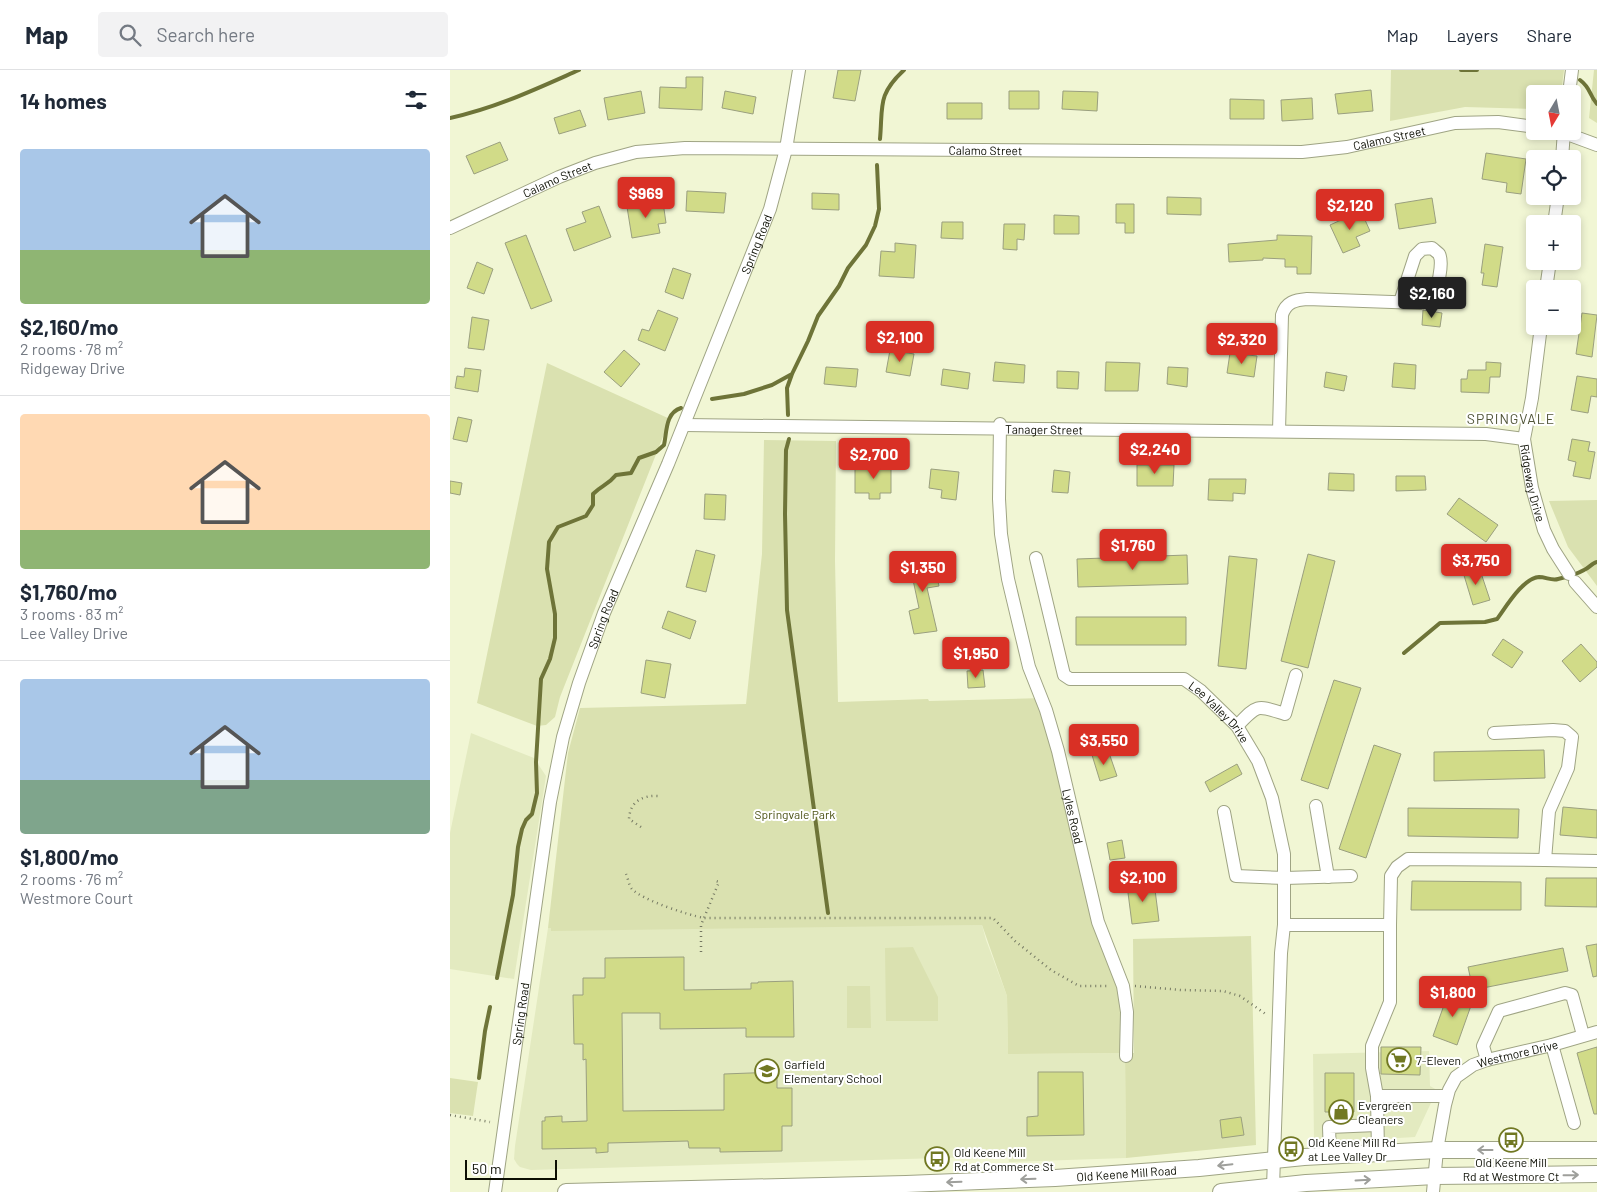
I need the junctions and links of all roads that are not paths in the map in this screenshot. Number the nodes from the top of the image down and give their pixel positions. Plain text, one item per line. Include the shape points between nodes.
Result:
1 (798, 70) edge
2 (1572, 70) edge
3 (1570, 85) edge
4 (1526, 126) edge
5 (1581, 139) edge
6 (1597, 145) edge
7 (786, 149) junction
8 (450, 228) edge
9 (1400, 302) junction
10 (1541, 335) edge
11 (684, 424) junction
12 (999, 427) junction
13 (1279, 431) junction
14 (1524, 440) junction
15 (1036, 558) dead end
16 (1597, 607) edge
17 (1296, 675) dead end
18 (1237, 726) junction
19 (1494, 733) dead end
20 (1316, 806) dead end
21 (1224, 812) dead end
22 (1544, 860) junction
23 (1597, 861) edge
24 (1328, 876) junction
25 (1351, 876) dead end
26 (1285, 878) junction
27 (1284, 925) junction
28 (1390, 925) junction
29 (1597, 1032) edge
30 (1583, 1035) junction
31 (1552, 1044) junction
32 (1126, 1056) dead end
33 (1487, 1060) junction
34 (1377, 1096) junction
35 (1447, 1096) junction
36 (1574, 1123) dead end
37 (1377, 1125) junction
38 (1437, 1150) junction
39 (1597, 1150) edge
40 (1378, 1153) junction
41 (1330, 1156) junction
42 (1274, 1160) junction
43 (1597, 1174) edge
44 (1434, 1184) edge
45 (1273, 1187) junction
46 (885, 1188) edge
47 (906, 1188) edge
48 (495, 1192) edge
49 (566, 1192) edge
50 (1221, 1192) edge

1 - 7 street, Spring Road
2 - 3 street
4 - 7 street, Calamo Street via 1498,122 1455,123 1347,147 1302,152
5 - 6 street
7 - 8 street, Calamo Street via 685,148 618,156 559,177
7 - 11 street, Spring Road via 770,209
9 - 9 street via 1415,256 1422,249 1432,248 1440,259 1438,287 1433,299 1420,303
9 - 13 street via 1307,299 1288,304 1282,316
10 - 14 street, Ridgeway Drive
11 - 12 street, Tanager Street
11 - 48 street, Spring Road via 604,613 563,737 550,802
12 - 13 street, Tanager Street
12 - 32 street, Lyles Road via 1001,534 1008,579 1029,667 1058,751 1098,922 1123,986 1127,1012
13 - 14 street, Tanager Street via 1486,434
14 - 16 street, Ridgeway Drive via 1532,488 1553,549
15 - 18 street, Lee Valley Drive via 1064,675 1070,679 1184,679
17 - 18 street via 1285,714 1262,707 1254,709
18 - 26 street, Lee Valley Drive via 1258,761 1272,798 1284,854
19 - 22 street via 1553,730 1565,731 1572,737 1568,768 1549,811
20 - 24 street
21 - 26 street via 1236,876
22 - 23 street
22 - 28 street via 1408,858 1391,876
24 - 25 street
24 - 26 street
26 - 27 street, Lee Valley Drive
27 - 28 street
27 - 42 street, Lee Valley Drive
28 - 34 street via 1390,1002 1372,1046
29 - 30 street, Westmore Drive
30 - 31 street, Westmore Drive
30 - 33 street via 1572,995 1565,993 1499,1011 1483,1046
31 - 33 street, Westmore Drive
31 - 36 street
33 - 35 street, Westmore Drive via 1472,1065 1456,1077
34 - 35 street
34 - 37 street
35 - 38 street, Westmore Drive
37 - 40 street
37 - 41 street via 1329,1127
39 -> 38 main road, Old Keene Mill Road
38 - 40 main road, Old Keene Mill Road
38 - 44 street, Westmore Drive
40 - 41 main road, Old Keene Mill Road
41 - 42 main road, Old Keene Mill Road
42 - 45 street, Lee Valley Drive
42 -> 47 main road, Old Keene Mill Road via 1100,1176
44 -> 43 main road
45 -> 44 main road
45 - 50 main road
46 - 47 main road, Old Keene Mill Road
46 - 49 main road, Old Keene Mill Road

